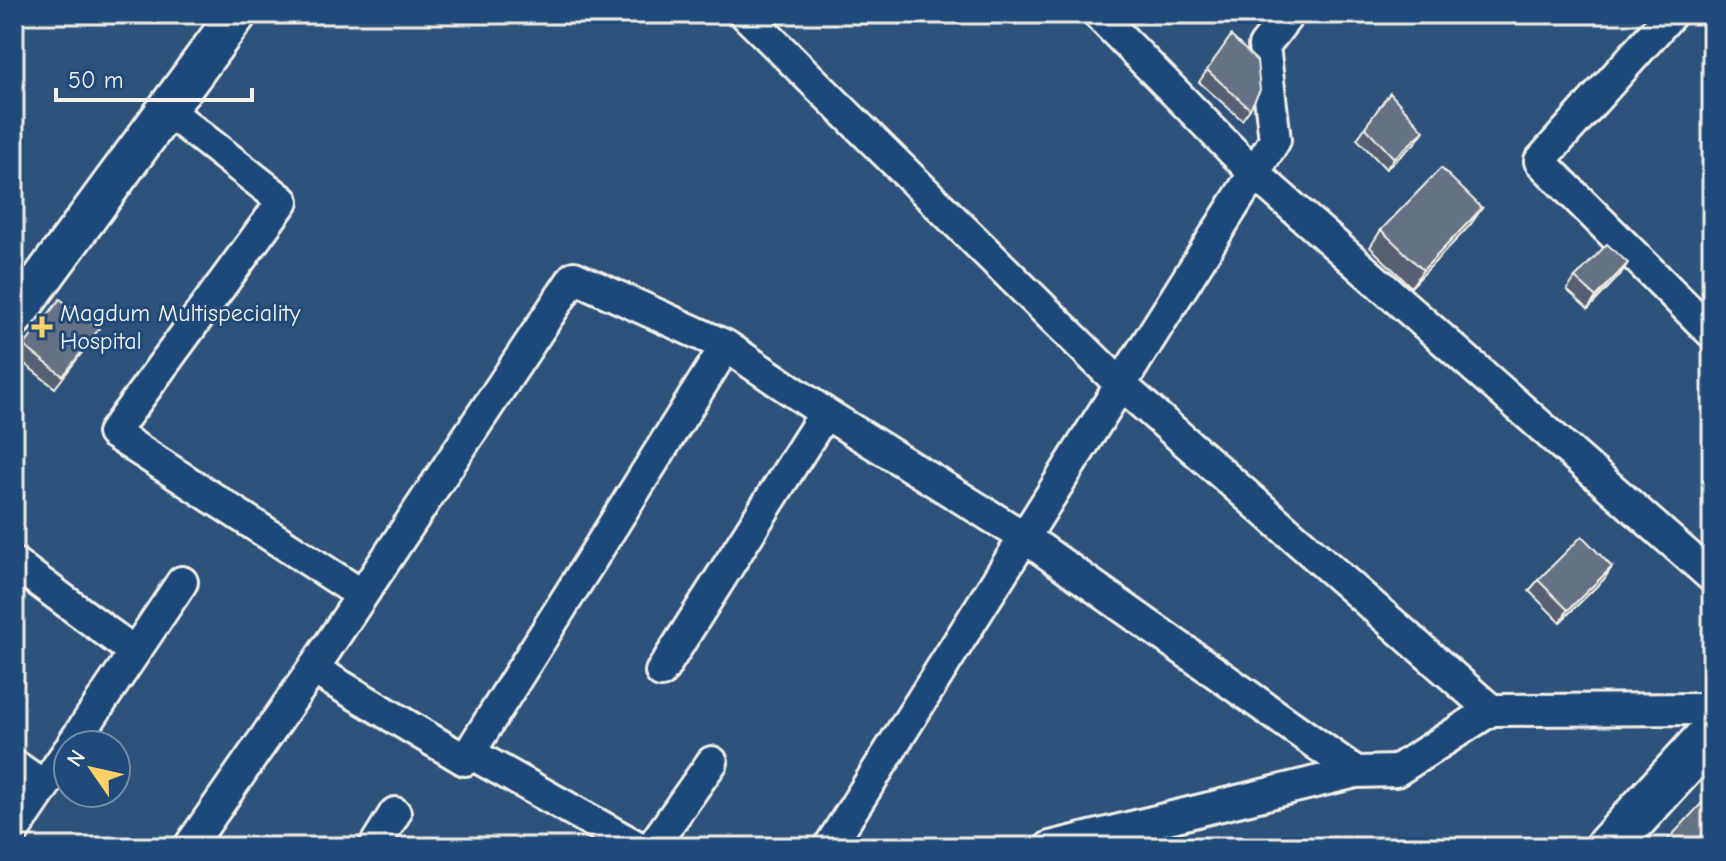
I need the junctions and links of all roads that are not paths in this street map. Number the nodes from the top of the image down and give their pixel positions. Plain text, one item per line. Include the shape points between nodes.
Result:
1 (237, 14) edge
2 (745, 14) edge
3 (1098, 14) edge
4 (1289, 14) edge
5 (1671, 14) edge
6 (167, 110) junction
7 (1254, 173) junction
8 (14, 317) edge
9 (1712, 333) edge
10 (726, 346) junction
11 (1121, 385) junction
12 (825, 413) junction
13 (1024, 537) junction
14 (14, 563) edge
15 (1712, 577) edge
16 (182, 582) dead end
17 (362, 595) junction
18 (134, 652) junction
19 (313, 669) junction
20 (661, 672) dead end
21 (1712, 709) edge
22 (1491, 710) junction
23 (83, 729) edge
24 (1712, 733) edge
25 (470, 753) junction
26 (712, 762) dead end
27 (14, 765) edge
28 (1356, 772) junction
29 (52, 774) edge
30 (44, 786) junction
31 (395, 813) dead end
32 (14, 831) edge
33 (189, 847) edge
34 (374, 847) edge
35 (638, 847) edge
36 (652, 847) edge
37 (829, 847) edge
38 (1050, 847) edge
39 (1608, 847) edge

1 - 6 street
2 - 11 street
3 - 7 street
4 - 7 street via 1264,46 1275,140
5 - 9 street via 1540,161
6 - 8 street
6 - 17 street via 283,201 113,433
7 - 11 street
7 - 15 street
10 - 12 street
10 - 17 street via 574,277
10 - 25 street
11 - 13 street
11 - 22 street
12 - 13 street
12 - 20 street
13 - 28 street
13 - 37 street
14 - 18 street
16 - 18 street
17 - 19 street
18 - 23 street
19 - 25 street via 465,760
19 - 33 street
21 - 22 street
22 - 28 street via 1396,771
24 - 39 main road
25 - 35 street
26 - 36 street
27 - 30 street
28 - 38 street
29 - 30 street
30 - 32 street
31 - 34 street

